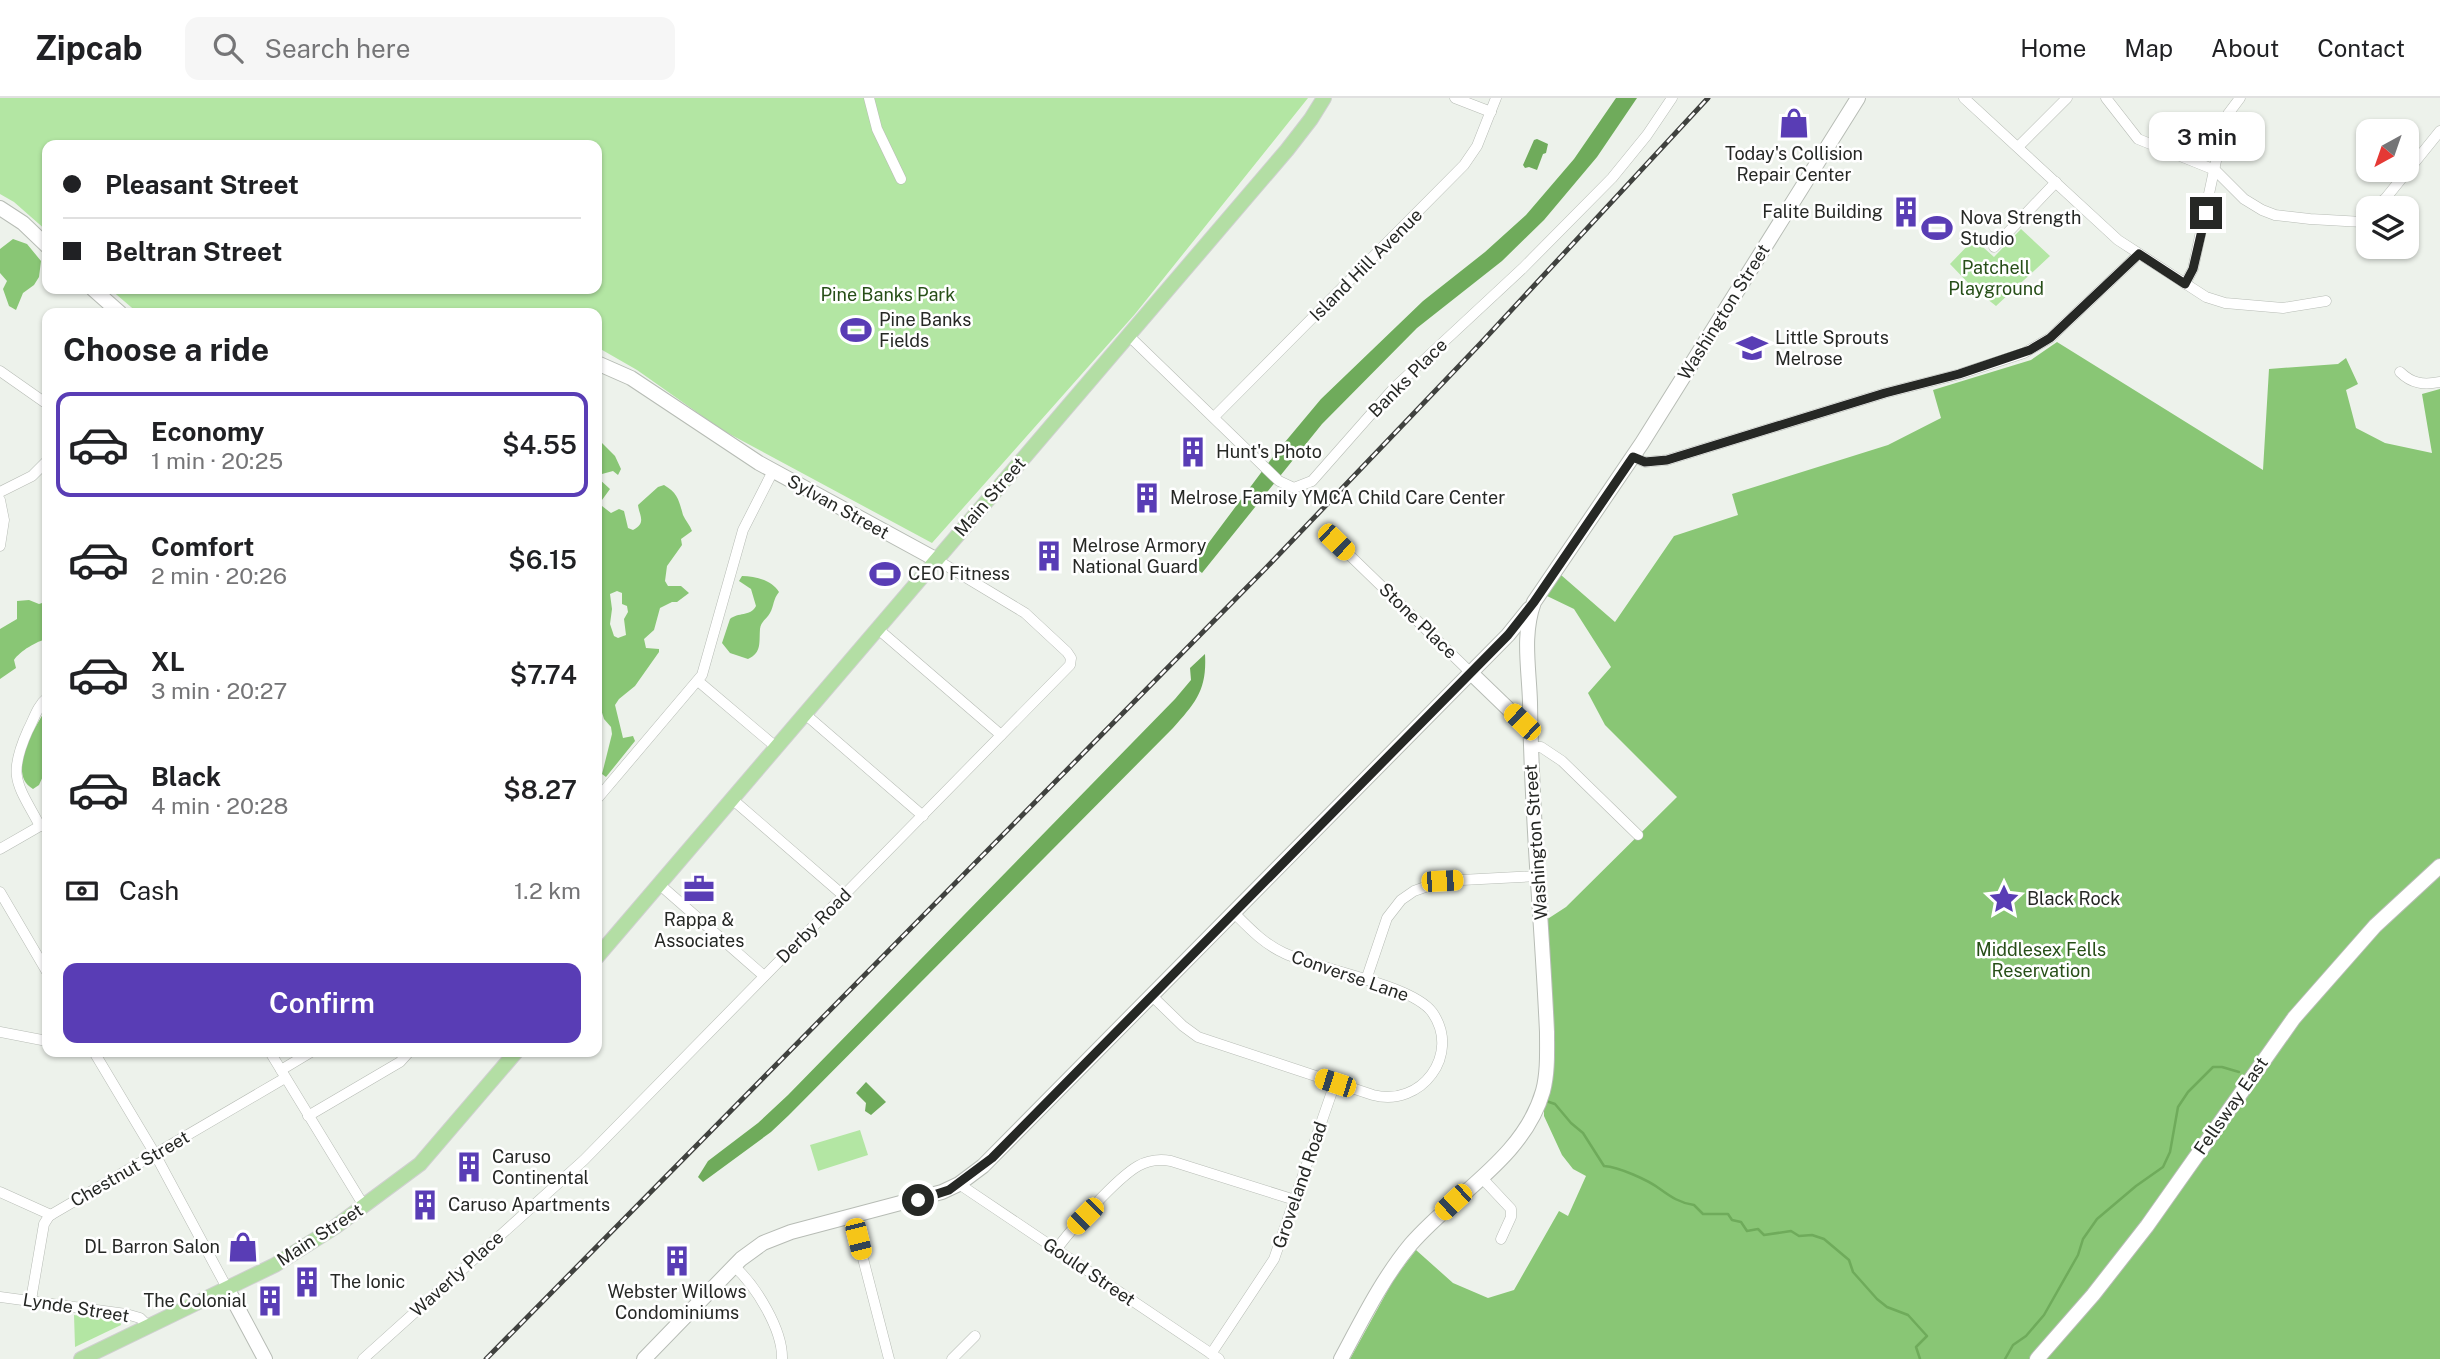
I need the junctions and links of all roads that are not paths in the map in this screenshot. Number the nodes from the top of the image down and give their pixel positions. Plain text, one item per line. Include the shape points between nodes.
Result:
1 (869, 98) edge
2 (1324, 98) edge
3 (1455, 98) edge
4 (1496, 98) edge
5 (1672, 98) edge
6 (1858, 98) edge
7 (1964, 98) edge
8 (2067, 98) edge
9 (2106, 98) edge
10 (2240, 98) edge
11 (1491, 112) junction
12 (2440, 131) edge
13 (2018, 147) junction
14 (2215, 170) junction
15 (901, 179) dead end
16 (2056, 182) junction
17 (2388, 196) edge
18 (0, 208) edge
19 (2356, 217) edge
20 (42, 241) edge
21 (1994, 247) dead end
22 (2139, 254) junction
23 (2185, 284) junction
24 (99, 294) edge
25 (2326, 302) dead end
26 (114, 308) edge
27 (1129, 336) junction
28 (602, 365) edge
29 (0, 370) edge
30 (2400, 372) dead end
31 (2440, 382) edge
32 (42, 400) edge
33 (1214, 418) junction
34 (1633, 457) junction
35 (42, 466) edge
36 (773, 471) junction
37 (2, 489) edge
38 (0, 500) edge
39 (1336, 542) dead end
40 (0, 546) edge
41 (937, 560) junction
42 (1534, 602) junction
43 (878, 629) junction
44 (1071, 660) joint
45 (1471, 673) junction
46 (698, 681) junction
47 (42, 704) edge
48 (805, 714) junction
49 (1529, 729) junction
50 (1001, 735) junction
51 (776, 747) junction
52 (1530, 747) junction
53 (602, 793) edge
54 (732, 799) junction
55 (923, 816) junction
56 (42, 821) edge
57 (42, 825) edge
58 (1638, 835) dead end
59 (0, 849) edge
60 (2440, 866) edge
61 (1538, 876) junction
62 (659, 884) junction
63 (0, 892) edge
64 (844, 896) junction
65 (1234, 913) junction
66 (602, 951) edge
67 (42, 963) edge
68 (764, 976) junction
69 (1366, 980) junction
70 (1152, 996) junction
71 (0, 1032) edge
72 (42, 1040) edge
73 (97, 1057) edge
74 (273, 1057) edge
75 (305, 1057) edge
76 (405, 1057) edge
77 (512, 1057) edge
78 (283, 1074) junction
79 (1335, 1083) junction
80 (308, 1116) junction
81 (155, 1154) junction
82 (1481, 1177) junction
83 (959, 1184) junction
84 (552, 1189) joint
85 (0, 1192) edge
86 (1295, 1200) junction
87 (364, 1206) junction
88 (51, 1214) junction
89 (852, 1216) junction
90 (1501, 1239) dead end
91 (1056, 1250) junction
92 (734, 1266) junction
93 (227, 1288) junction
94 (0, 1297) edge
95 (31, 1300) junction
96 (148, 1326) junction
97 (975, 1336) dead end
98 (1215, 1356) edge
99 (260, 1357) edge
100 (81, 1359) edge
101 (363, 1359) edge
102 (644, 1359) edge
103 (782, 1359) edge
104 (889, 1359) edge
105 (952, 1359) edge
106 (1341, 1359) edge
107 (2037, 1359) edge

1 - 15 street via 877,129
2 - 27 main road, Main Street via 1301,133
3 - 11 street
4 - 11 street, Island Hill Avenue
5 - 33 street, Banks Place via 1612,178 1394,388 1312,481 1294,488 1279,481
6 - 34 main road, Washington Street
7 - 13 street
8 - 13 street
9 - 14 street via 2139,141
10 - 14 street via 2223,128
11 - 33 street, Island Hill Avenue via 1464,165
12 - 17 street
13 - 16 street
14 - 19 street via 2244,199 2268,213 2310,219
14 - 23 street via 2193,269
16 - 21 street
16 - 22 street
18 - 20 main road
22 - 23 street
22 - 34 street via 2050,338 2030,350 1674,458 1652,462
23 - 25 street via 2225,303 2283,308
24 - 26 main road
27 - 33 street, Banks Place
27 - 41 main road, Main Street
28 - 36 main road, Sylvan Street via 631,379
29 - 32 street
30 - 31 street via 2420,384
34 - 42 main road, Washington Street
35 - 37 street via 32,476
36 - 41 main road, Sylvan Street
36 - 46 street via 744,527
38 - 40 street via 4,520
39 - 45 street, Stone Place
41 - 43 main road, Main Street
41 - 44 street, Sylvan Street via 1025,613
42 - 45 main road
42 - 49 main road, Washington Street via 1527,628
43 - 48 main road, Main Street
43 - 50 street
44 - 50 street, Derby Road
45 - 49 main road, Stone Place
45 - 65 main road
46 - 51 street
46 - 53 street
47 - 56 street via 15,768 17,781
48 - 51 main road, Main Street
48 - 55 street
49 - 52 main road, Washington Street
50 - 55 street, Derby Road
51 - 54 main road, Main Street
52 - 58 street via 1541,747 1562,761
52 - 61 main road, Washington Street
54 - 62 main road, Main Street
54 - 64 street
55 - 64 street, Derby Road
57 - 59 street
60 - 107 main road, Fellsway East via 2375,926 2294,1018 2147,1226
61 - 69 street via 1442,881 1414,891 1387,918
61 - 82 main road, Washington Street via 1546,1077 1524,1132
62 - 66 main road, Main Street
62 - 68 street
63 - 67 street
64 - 68 street, Derby Road
65 - 69 street, Converse Lane via 1284,953
65 - 70 main road
68 - 84 street, Derby Road
69 - 79 street, Converse Lane via 1411,995 1429,1009 1441,1033 1440,1060 1425,1083 1400,1096 1378,1096
70 - 79 street, Converse Lane via 1198,1037
70 - 83 main road via 992,1158
71 - 72 street
73 - 81 street
74 - 78 street
75 - 78 street, Chestnut Street
76 - 80 street
77 - 87 main road, Main Street via 420,1164
78 - 80 street
78 - 81 street, Chestnut Street
79 - 86 street, Groveland Road
80 - 87 street
81 - 88 street, Chestnut Street
81 - 93 street
82 - 90 street via 1511,1209
82 - 106 main road, Washington Street via 1401,1256
83 - 89 main road via 936,1195
83 - 91 street, Gould Street
84 - 101 street, Waverly Place
85 - 88 street
86 - 91 street via 1171,1161 1153,1161 1127,1174
86 - 98 street, Groveland Road via 1269,1267
87 - 93 main road, Main Street via 293,1255
88 - 95 street, Chestnut Street via 44,1224
89 - 92 main road via 771,1238
89 - 104 street
91 - 98 street, Gould Street
92 - 102 main road
92 - 103 street via 775,1327
93 - 96 main road, Main Street
93 - 99 main road
94 - 95 street, Lynde Street
95 - 96 street, Lynde Street via 126,1314
96 - 100 main road, Main Street
97 - 105 street

